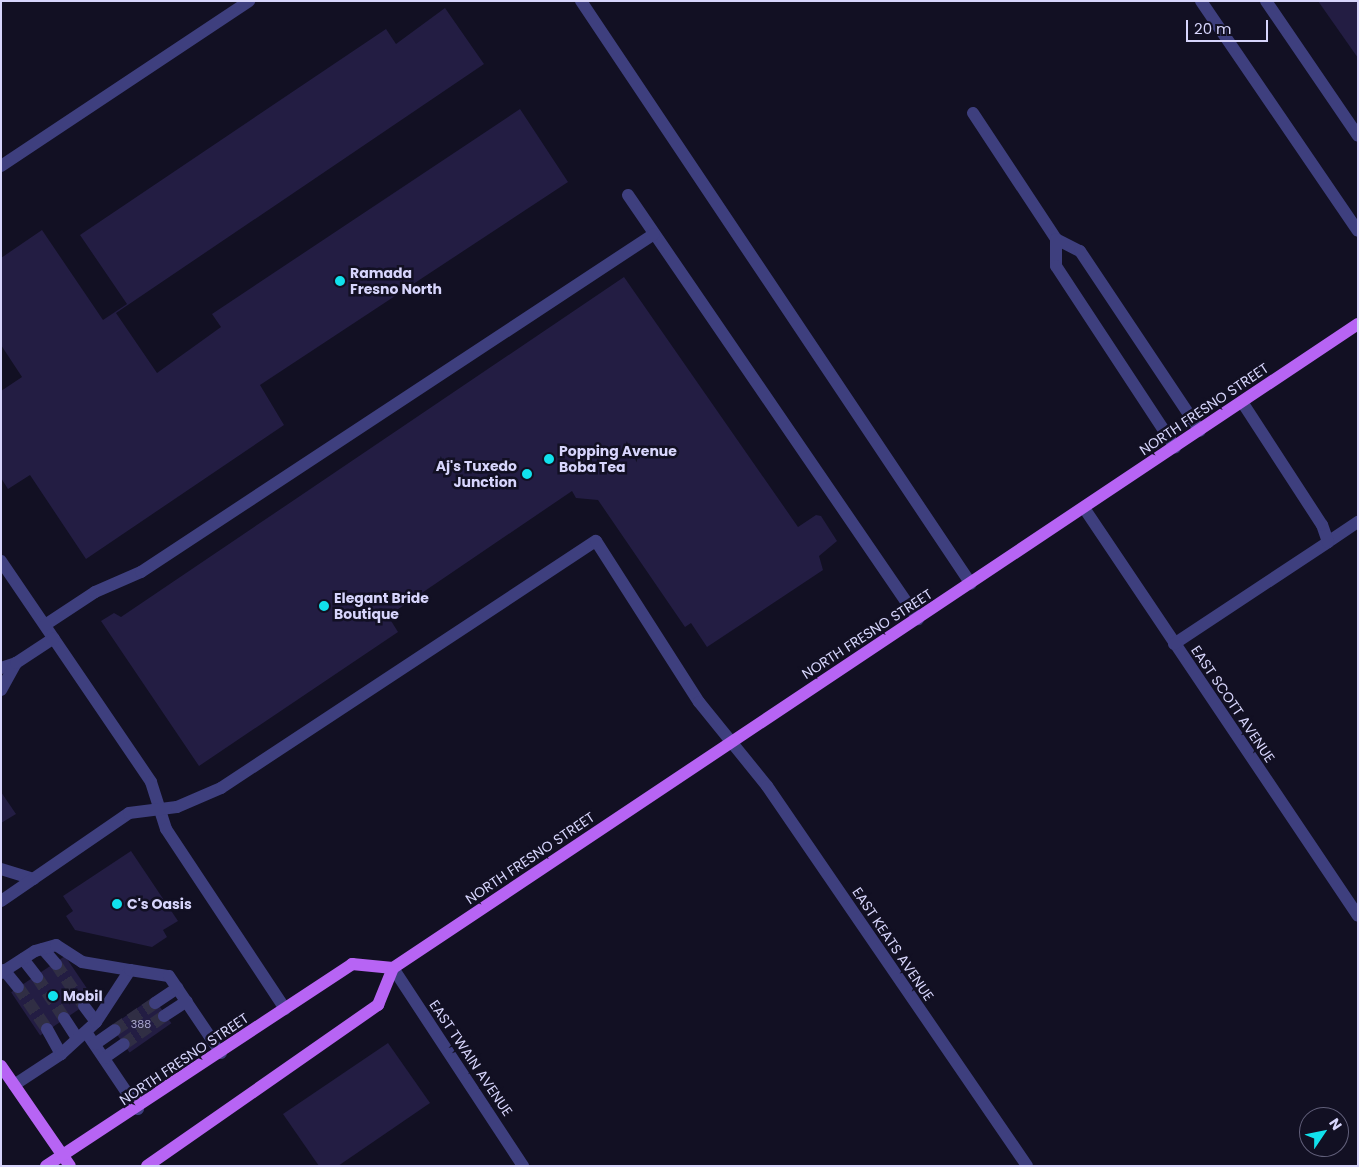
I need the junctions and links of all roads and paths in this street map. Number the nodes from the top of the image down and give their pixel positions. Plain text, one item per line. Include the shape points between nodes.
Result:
1 (249, 1) edge
2 (581, 1) edge
3 (1201, 1) edge
4 (1266, 1) edge
5 (973, 113) dead end
6 (1358, 136) edge
7 (1, 166) edge
8 (628, 195) dead end
9 (1358, 231) edge
10 (654, 234) junction
11 (1056, 239) junction
12 (1358, 324) edge
13 (1242, 402) junction
14 (1200, 431) junction
15 (1175, 447) junction
16 (1084, 508) junction
17 (1358, 522) edge
18 (1328, 542) junction
19 (1, 561) edge
20 (971, 584) junction
21 (918, 619) junction
22 (45, 625) junction
23 (54, 638) junction
24 (1174, 644) junction
25 (16, 663) junction
26 (1, 668) edge
27 (1, 690) edge
28 (731, 742) junction
29 (158, 806) junction
30 (1, 869) edge
31 (33, 879) junction
32 (1, 901) edge
33 (1358, 916) edge
34 (43, 949) junction
35 (23, 959) junction
36 (56, 964) tunnel mouth
37 (393, 968) junction
38 (130, 970) junction
39 (3, 971) edge
40 (37, 977) tunnel mouth
41 (18, 987) tunnel mouth
42 (177, 988) junction
43 (187, 1002) junction
44 (155, 1003) tunnel mouth
45 (84, 1006) tunnel mouth
46 (285, 1009) junction
47 (164, 1016) tunnel mouth
48 (64, 1018) tunnel mouth
49 (96, 1022) junction
50 (48, 1029) tunnel mouth
51 (115, 1030) tunnel mouth
52 (81, 1035) junction
53 (95, 1044) junction
54 (124, 1044) tunnel mouth
55 (221, 1053) junction
56 (61, 1054) junction
57 (104, 1058) junction
58 (1, 1066) edge
59 (14, 1085) junction
60 (138, 1109) junction
61 (66, 1161) edge
62 (46, 1166) edge
63 (147, 1166) edge
64 (523, 1166) edge
65 (1027, 1166) edge

1 - 7 street
2 - 20 street
3 - 9 street
4 - 6 street
5 - 11 street
8 - 10 street
10 - 21 street
10 - 22 street via 141,572 95,592
11 - 14 street via 1080,251
11 - 15 street via 1056,266
12 - 13 main road, NORTH FRESNO STREET
13 - 14 main road, NORTH FRESNO STREET
13 - 18 street via 1322,525
14 - 15 main road, NORTH FRESNO STREET
15 - 16 main road, NORTH FRESNO STREET
16 - 20 main road, NORTH FRESNO STREET
16 - 24 street, EAST SCOTT AVENUE
17 - 18 street
18 - 24 street
19 - 22 street
20 - 21 main road, NORTH FRESNO STREET
21 - 28 main road, NORTH FRESNO STREET
22 - 23 street
23 - 25 street
23 - 29 street via 151,782
24 - 33 street, EAST SCOTT AVENUE
25 - 26 street
25 - 27 street
28 - 29 street, EAST KEATS AVENUE via 699,702 596,541 221,788 177,807
28 - 37 main road, NORTH FRESNO STREET
28 - 65 street, EAST KEATS AVENUE via 767,786
29 - 31 street via 129,813
29 - 46 street via 166,829
30 - 31 street
31 - 32 street
34 - 35 street
34 - 36 street
34 - 38 street via 56,945 82,962
35 - 39 street
35 - 40 street
37 - 46 main road, NORTH FRESNO STREET via 352,964
37 - 63 main road via 378,1005
37 - 64 street, EAST TWAIN AVENUE
38 - 42 street via 169,976
38 - 49 street
39 - 41 street
42 - 43 street
42 - 44 street
43 - 47 street
43 - 55 street
45 - 49 street
46 - 55 main road, NORTH FRESNO STREET
48 - 52 street
49 - 52 street
50 - 56 street
51 - 53 street
52 - 53 street
52 - 56 street
53 - 57 street
54 - 57 street
55 - 60 main road, NORTH FRESNO STREET
56 - 59 street
57 - 60 street
58 - 59 main road
59 - 61 main road
60 - 61 main road, NORTH FRESNO STREET
61 - 62 main road, NORTH FRESNO STREET

